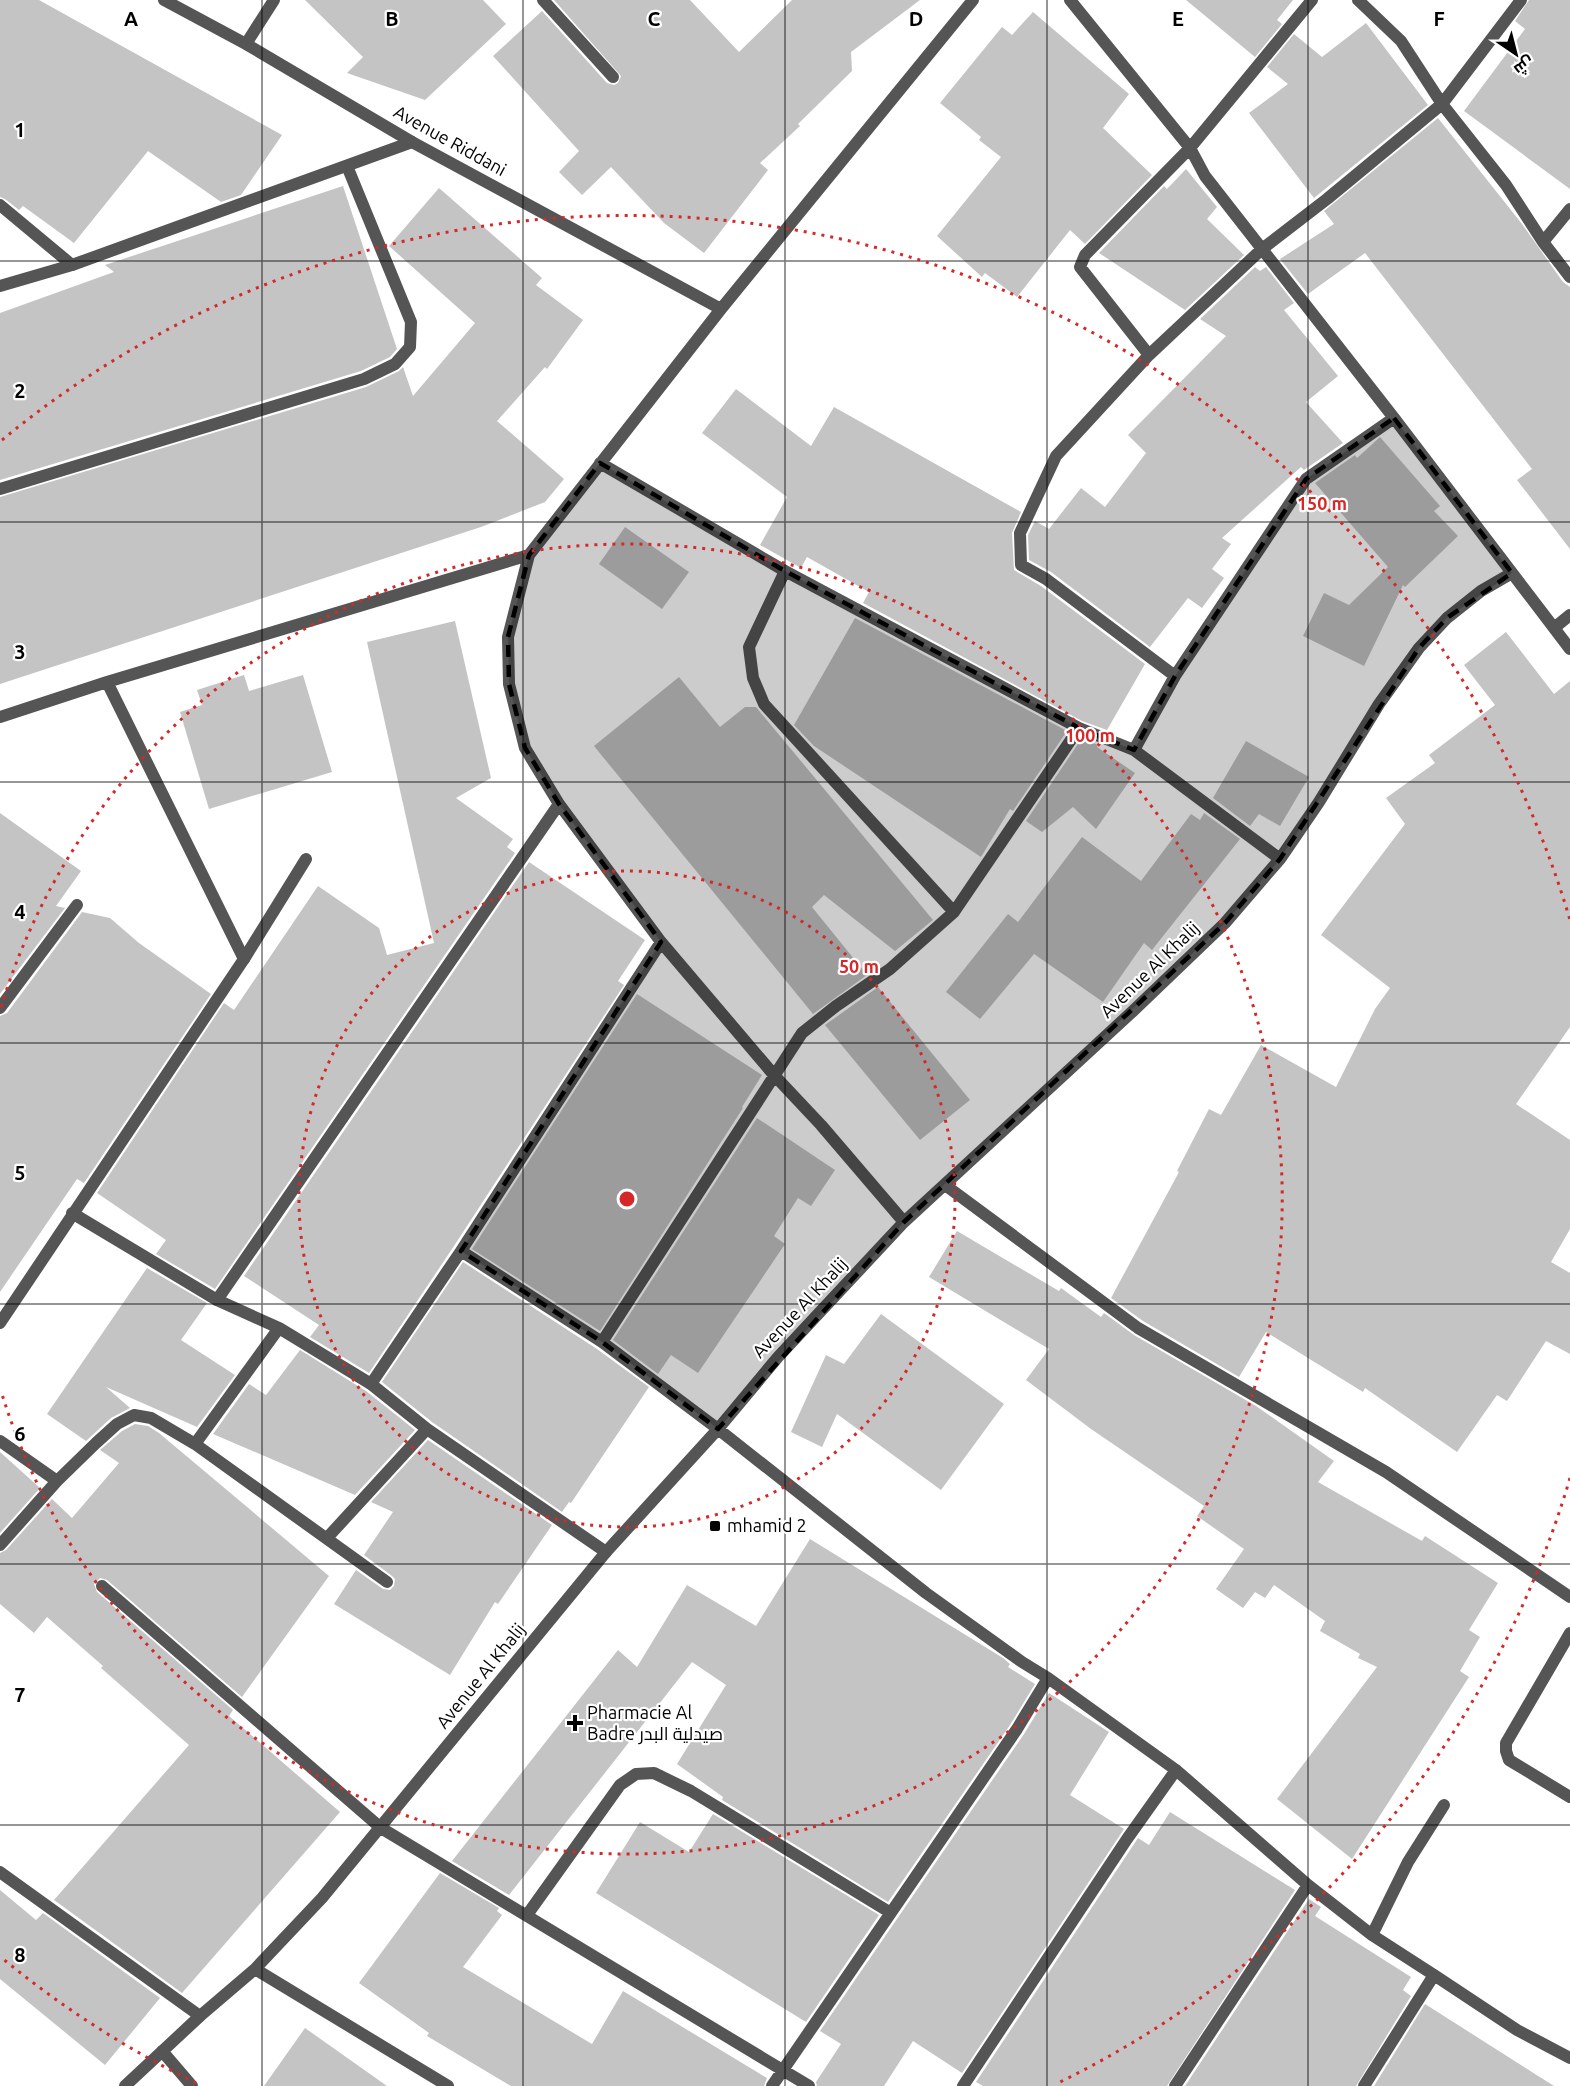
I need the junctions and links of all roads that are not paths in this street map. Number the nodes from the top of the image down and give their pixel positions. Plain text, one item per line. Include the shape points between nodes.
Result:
1 (164, 0) edge
2 (274, 0) edge
3 (543, 0) edge
4 (973, 0) edge
5 (1070, 0) edge
6 (1312, 0) edge
7 (1358, 0) edge
8 (1521, 0) edge
9 (246, 44) junction
10 (613, 77) dead end
11 (1442, 104) junction
12 (412, 141) junction
13 (1190, 148) junction
14 (347, 166) junction
15 (0, 205) edge
16 (1570, 209) edge
17 (1544, 242) junction
18 (1262, 249) junction
19 (72, 265) junction
20 (1570, 277) edge
21 (0, 286) edge
22 (721, 309) junction
23 (1149, 355) junction
24 (1394, 418) junction
25 (600, 463) junction
26 (0, 489) edge
27 (529, 555) junction
28 (785, 571) junction
29 (1512, 573) junction
30 (1570, 615) edge
31 (1554, 628) junction
32 (1570, 649) edge
33 (1175, 676) junction
34 (107, 682) junction
35 (0, 717) edge
36 (1079, 728) junction
37 (1134, 750) junction
38 (559, 804) junction
39 (306, 859) dead end
40 (1280, 859) junction
41 (77, 905) dead end
42 (954, 912) junction
43 (661, 942) junction
44 (244, 959) junction
45 (0, 1008) edge
46 (774, 1075) junction
47 (945, 1185) junction
48 (72, 1213) junction
49 (904, 1222) junction
50 (461, 1251) junction
51 (217, 1300) junction
52 (3, 1314) edge
53 (279, 1328) junction
54 (602, 1342) junction
55 (371, 1384) junction
56 (718, 1429) junction
57 (426, 1430) junction
58 (0, 1441) edge
59 (195, 1444) junction
60 (57, 1481) junction
61 (327, 1538) junction
62 (0, 1545) edge
63 (606, 1552) junction
64 (387, 1582) dead end
65 (102, 1586) dead end
66 (1570, 1596) edge
67 (1570, 1633) edge
68 (1048, 1678) junction
69 (1176, 1770) junction
70 (1570, 1797) edge
71 (1444, 1805) dead end
72 (381, 1828) junction
73 (0, 1872) edge
74 (1308, 1885) junction
75 (891, 1913) junction
76 (527, 1915) junction
77 (1372, 1935) junction
78 (255, 1969) junction
79 (1434, 1974) junction
80 (200, 2016) junction
81 (162, 2051) junction
82 (1570, 2058) edge
83 (783, 2069) junction
84 (125, 2086) edge
85 (192, 2086) edge
86 (448, 2086) edge
87 (772, 2086) edge
88 (809, 2086) edge
89 (963, 2086) edge
90 (1175, 2086) edge
91 (1364, 2086) edge

1 - 9 street, Avenue Riddani
2 - 9 street
3 - 10 street
4 - 22 street
5 - 13 street
6 - 13 street
7 - 11 street via 1401,40
8 - 11 street
9 - 12 street, Avenue Riddani
11 - 17 street via 1506,185
11 - 18 street
12 - 14 street
12 - 22 street, Avenue Riddani
13 - 18 street via 1205,176
13 - 23 street via 1085,255 1080,267
14 - 19 street
14 - 26 street via 411,322 410,347 396,364 364,379
15 - 19 street
16 - 17 street
17 - 20 street
18 - 23 street
18 - 24 street
19 - 21 street
22 - 25 street
23 - 33 street via 1056,456 1020,533 1021,565 1046,579
24 - 29 street
24 - 33 street via 1306,479
25 - 27 street
25 - 28 street
27 - 34 street
27 - 38 street via 508,637 509,684 525,748
28 - 36 street
28 - 42 street via 749,647 753,678 764,704
29 - 31 street
29 - 40 street, Avenue Al Khalij via 1447,618 1419,648
30 - 31 street
31 - 32 street
33 - 37 street
34 - 35 street
34 - 44 street
36 - 37 street
36 - 42 street
37 - 40 street
38 - 43 street
38 - 51 street
39 - 44 street
40 - 47 street, Avenue Al Khalij via 1225,923
41 - 45 street
42 - 46 street via 890,969 802,1033
43 - 46 street
43 - 50 street
44 - 48 street
46 - 49 street
46 - 54 street
47 - 49 street, Avenue Al Khalij
47 - 66 street via 1138,1328 1386,1472
48 - 51 street
48 - 52 street
49 - 56 street, Avenue Al Khalij via 778,1357
50 - 54 street
50 - 55 street
51 - 53 street
53 - 55 street
53 - 59 street
54 - 56 street
55 - 57 street
56 - 63 street, Avenue Al Khalij
56 - 68 street via 926,1593
57 - 61 street
57 - 63 street
58 - 60 street
59 - 60 street via 151,1418 134,1415 117,1424
59 - 61 street
60 - 62 street
61 - 64 street
63 - 72 street, Avenue Al Khalij
65 - 72 street
67 - 70 street via 1506,1743 1509,1760
68 - 69 street
68 - 75 street
69 - 74 street
69 - 89 street
71 - 77 street via 1408,1862
72 - 76 street
72 - 78 street, Avenue Al Khalij
73 - 80 street
74 - 77 street
74 - 90 street
75 - 76 street via 691,1791 654,1773 636,1774 620,1785
75 - 83 street
76 - 83 street
77 - 79 street
78 - 80 street, Avenue Al Khalij
78 - 86 street
79 - 82 street via 1517,2030
79 - 91 street
80 - 81 street, Avenue Al Khalij
81 - 84 street, Avenue Al Khalij
81 - 85 street
83 - 87 street
83 - 88 street

